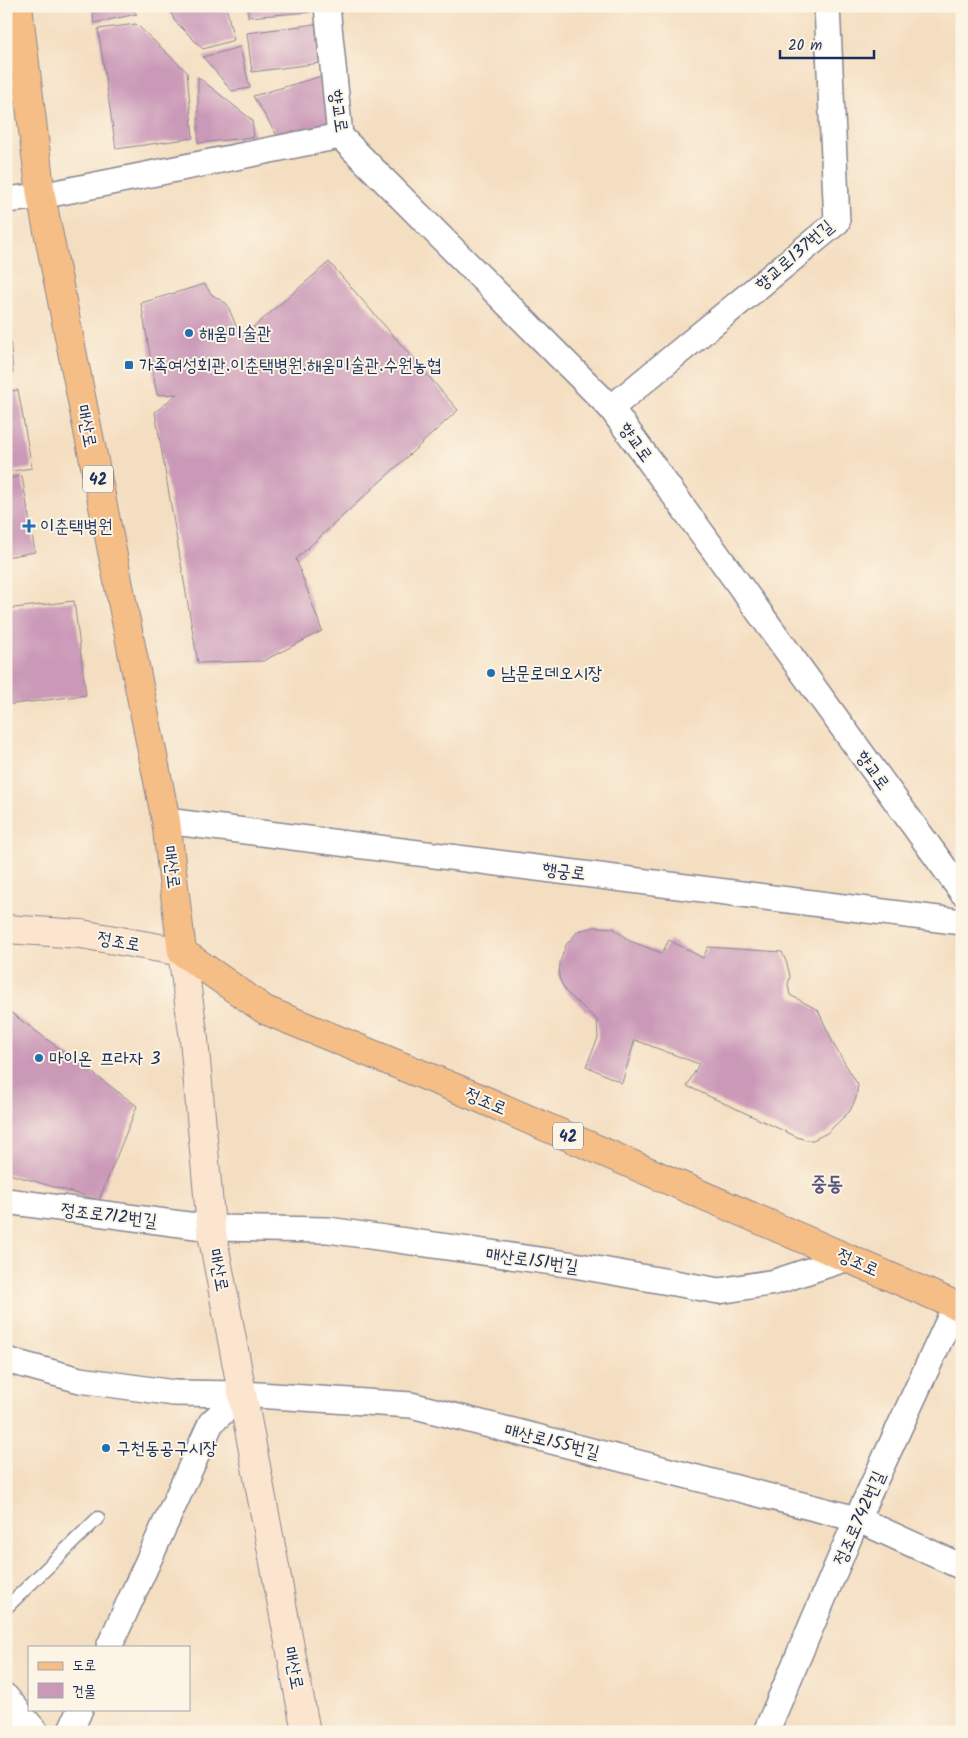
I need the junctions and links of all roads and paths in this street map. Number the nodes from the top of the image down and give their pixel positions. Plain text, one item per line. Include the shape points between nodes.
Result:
1 (18, 6) edge
2 (327, 6) edge
3 (827, 6) edge
4 (340, 136) junction
5 (41, 196) junction
6 (6, 200) edge
7 (611, 408) junction
8 (166, 821) junction
9 (962, 892) edge
10 (962, 922) edge
11 (6, 929) edge
12 (182, 952) junction
13 (6, 1201) edge
14 (211, 1228) junction
15 (848, 1258) junction
16 (959, 1306) edge
17 (6, 1360) edge
18 (242, 1394) junction
19 (98, 1518) dead end
20 (857, 1518) junction
21 (962, 1567) edge
22 (6, 1608) edge
23 (109, 1646) edge
24 (6, 1697) edge
25 (80, 1710) edge
26 (36, 1732) edge
27 (70, 1732) edge
28 (306, 1732) edge
29 (766, 1732) edge

1 - 5 main road, 매산로 / 42
2 - 4 street, 향교로
3 - 7 street, 향교로137번길 via 837,222
4 - 5 street
4 - 7 street, 향교로
5 - 6 street
5 - 8 main road, 매산로 / 42
7 - 9 street, 향교로
8 - 10 street, 행궁로
8 - 12 main road, 매산로 / 42
11 - 12 street, 정조로 via 80,934
12 - 14 street, 매산로 via 194,1039
12 - 15 main road, 정조로 / 42 via 265,1010 486,1101
13 - 14 street, 정조로712번길
14 - 15 street, 매산로151번길 via 328,1230 574,1265 719,1291 775,1282
14 - 18 street, 매산로
15 - 16 main road, 정조로 / 42
16 - 20 street, 정조로742번길
17 - 18 street, 매산로155번길 via 80,1380 164,1392
18 - 20 street, 매산로155번길 via 411,1405
18 - 23 street via 211,1423
18 - 28 street, 매산로
19 - 22 lane
20 - 21 street, 매산로155번길
20 - 29 street, 정조로742번길
24 - 26 street
25 - 27 street

